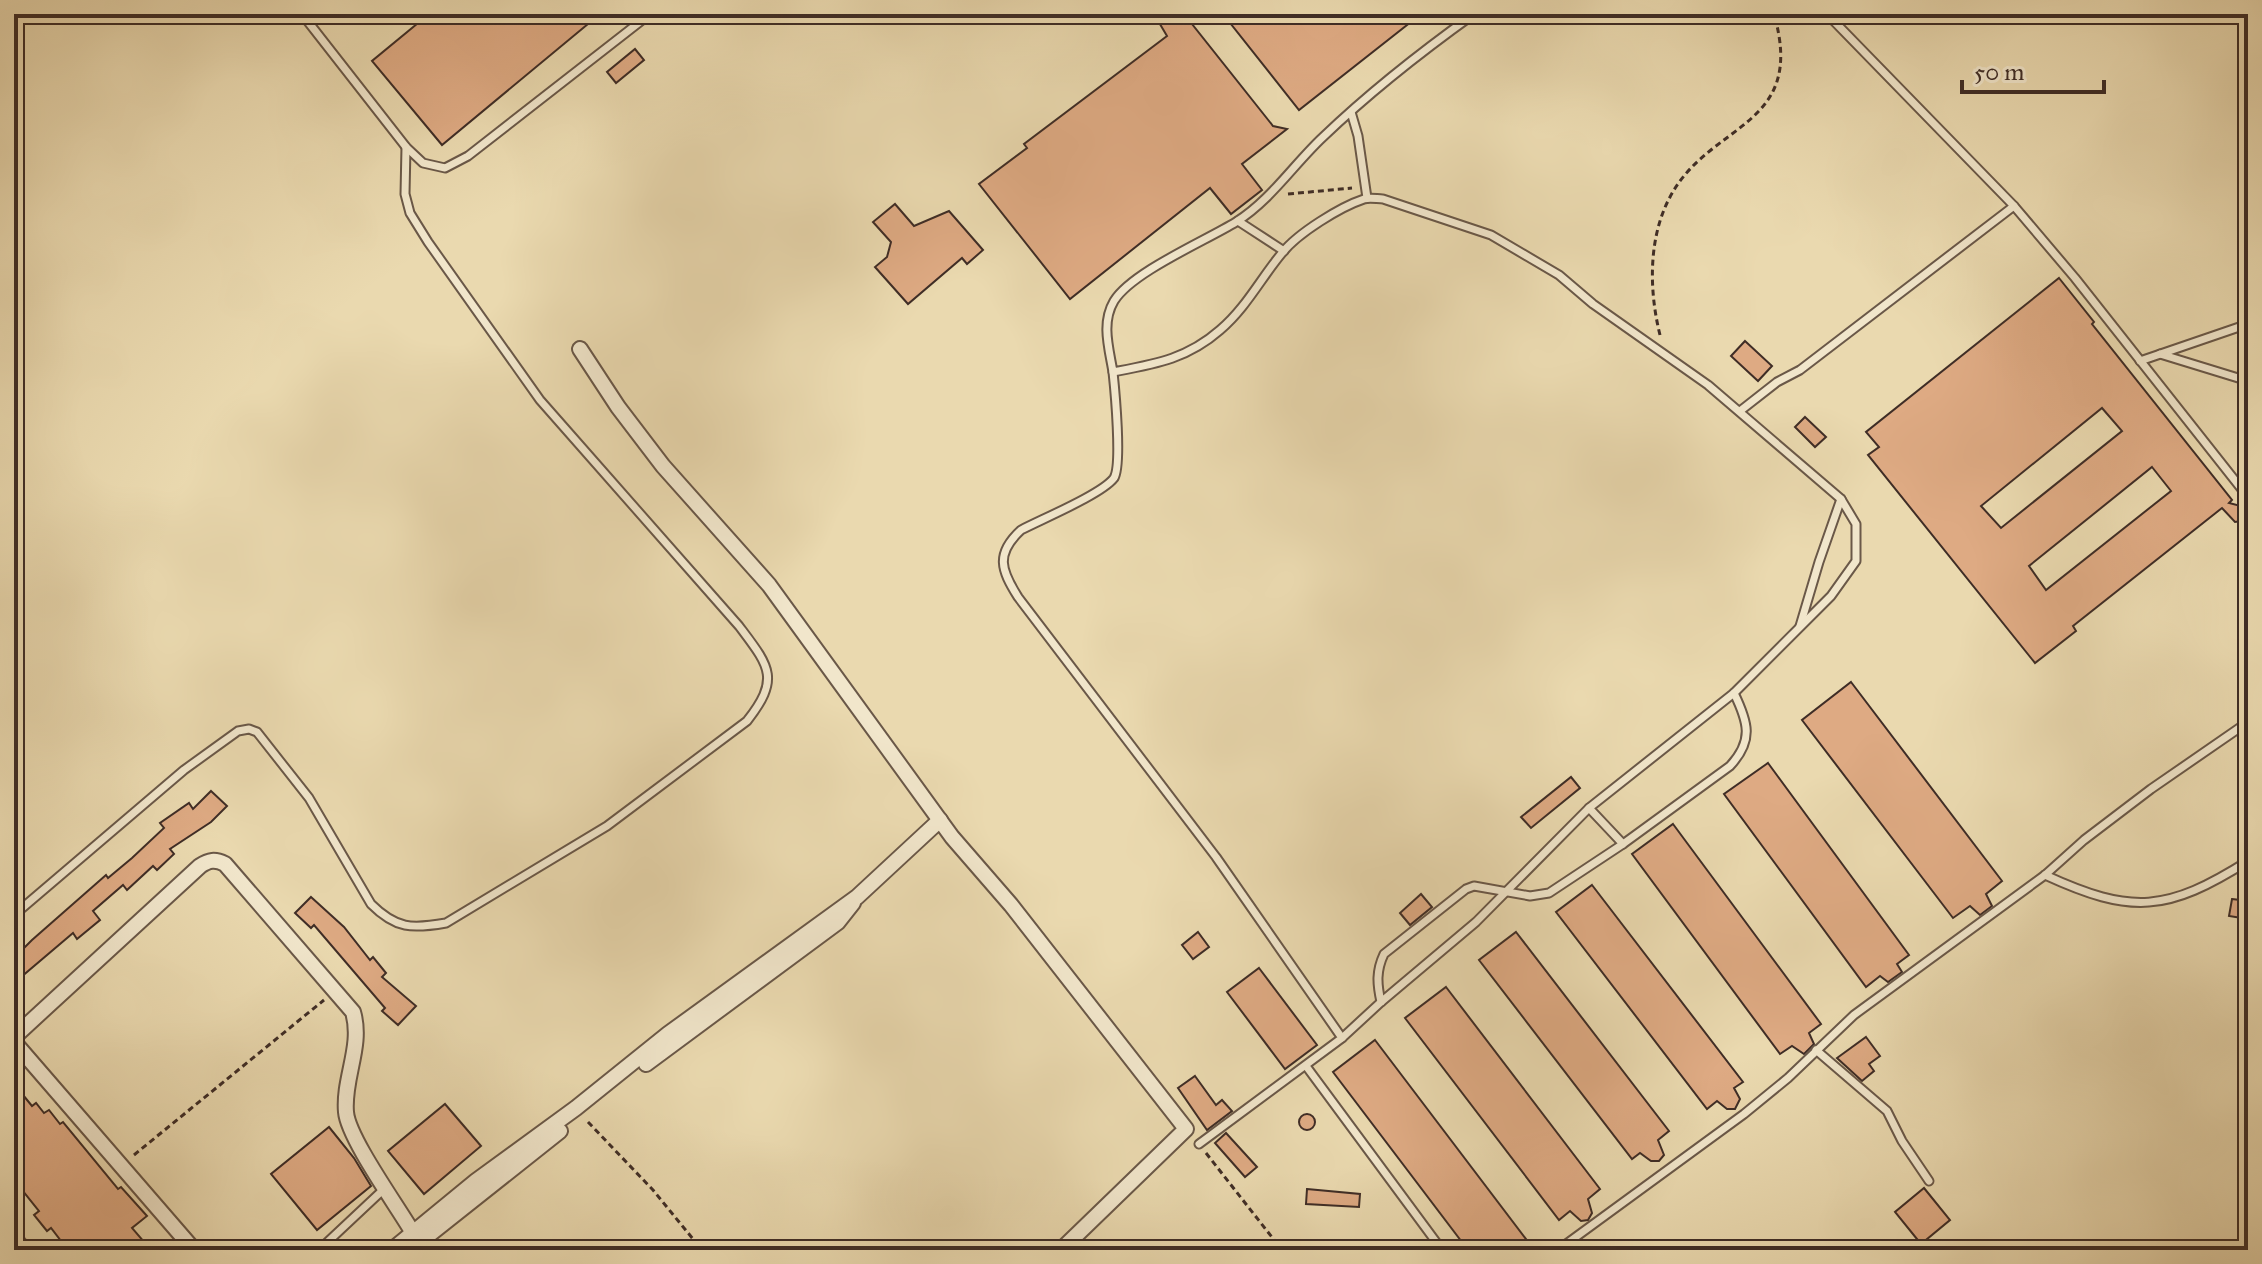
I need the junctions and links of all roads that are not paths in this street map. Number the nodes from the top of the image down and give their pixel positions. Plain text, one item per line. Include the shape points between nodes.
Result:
1 (302, 14) edge
2 (650, 14) edge
3 (1474, 14) edge
4 (1827, 14) edge
5 (1351, 112) junction
6 (406, 147) junction
7 (1367, 198) junction
8 (2014, 206) junction
9 (1238, 221) junction
10 (1284, 251) junction
11 (2248, 324) edge
12 (580, 349) dead end
13 (2158, 353) junction
14 (2140, 361) junction
15 (1113, 372) junction
16 (2248, 381) edge
17 (1740, 411) junction
18 (2248, 497) edge
19 (1841, 499) junction
20 (1800, 628) junction
21 (1734, 693) junction
22 (2248, 723) edge
23 (1589, 808) junction
24 (940, 820) junction
25 (1623, 844) junction
26 (2248, 861) edge
27 (2045, 875) junction
28 (1506, 892) junction
29 (14, 915) edge
30 (1381, 1002) junction
31 (1342, 1038) junction
32 (14, 1040) edge
33 (1816, 1050) junction
34 (1306, 1066) junction
35 (1199, 1144) road end
36 (1929, 1181) dead end
37 (480, 1186) junction
38 (386, 1188) junction
39 (413, 1233) junction
40 (14, 1238) edge
41 (24, 1250) edge
42 (194, 1250) edge
43 (319, 1250) edge
44 (392, 1250) edge
45 (410, 1250) edge
46 (1061, 1250) edge
47 (1442, 1250) edge
48 (1558, 1250) edge

1 - 6 lane
2 - 6 lane via 468,156 445,168 423,163
3 - 5 lane via 1417,54
4 - 8 lane
5 - 7 lane
5 - 9 lane
6 - 29 lane via 405,194 428,242 540,400 764,659 769,680 763,701 747,721 607,826 446,923 403,926 371,904 309,798 257,732 249,729 238,731 184,770
7 - 10 lane
7 - 17 lane via 1491,235 1559,275
8 - 14 lane
8 - 17 lane
9 - 10 lane
9 - 15 lane via 1124,289 1106,329
10 - 15 lane via 1221,329 1189,352
11 - 13 lane
12 - 24 street via 663,466 769,585
13 - 14 lane
13 - 16 lane
14 - 18 lane
15 - 31 lane via 1119,450 1114,477 1103,488 1021,530 1006,547 1005,576 1216,857
17 - 19 lane
19 - 20 lane
19 - 20 lane via 1856,524 1856,561
20 - 21 lane
21 - 23 lane
21 - 25 lane via 1747,726 1741,754
22 - 27 lane via 2151,789
23 - 25 lane
23 - 28 lane
24 - 37 street via 857,897 838,922 671,1038
24 - 46 street via 1186,1129
25 - 28 lane via 1549,893
26 - 27 lane via 2176,899 2148,903 2084,894
27 - 33 lane via 1854,1015
28 - 30 lane
28 - 30 lane via 1466,889 1384,954 1377,981
30 - 31 lane
31 - 34 lane
32 - 38 street via 189,876 209,861 225,864 353,1012 348,1123
32 - 42 street
33 - 36 lane via 1887,1111
33 - 48 lane via 1744,1114
34 - 35 lane
34 - 47 lane
37 - 39 street
37 - 45 street
38 - 39 street
38 - 43 lane
39 - 44 street
40 - 41 street

